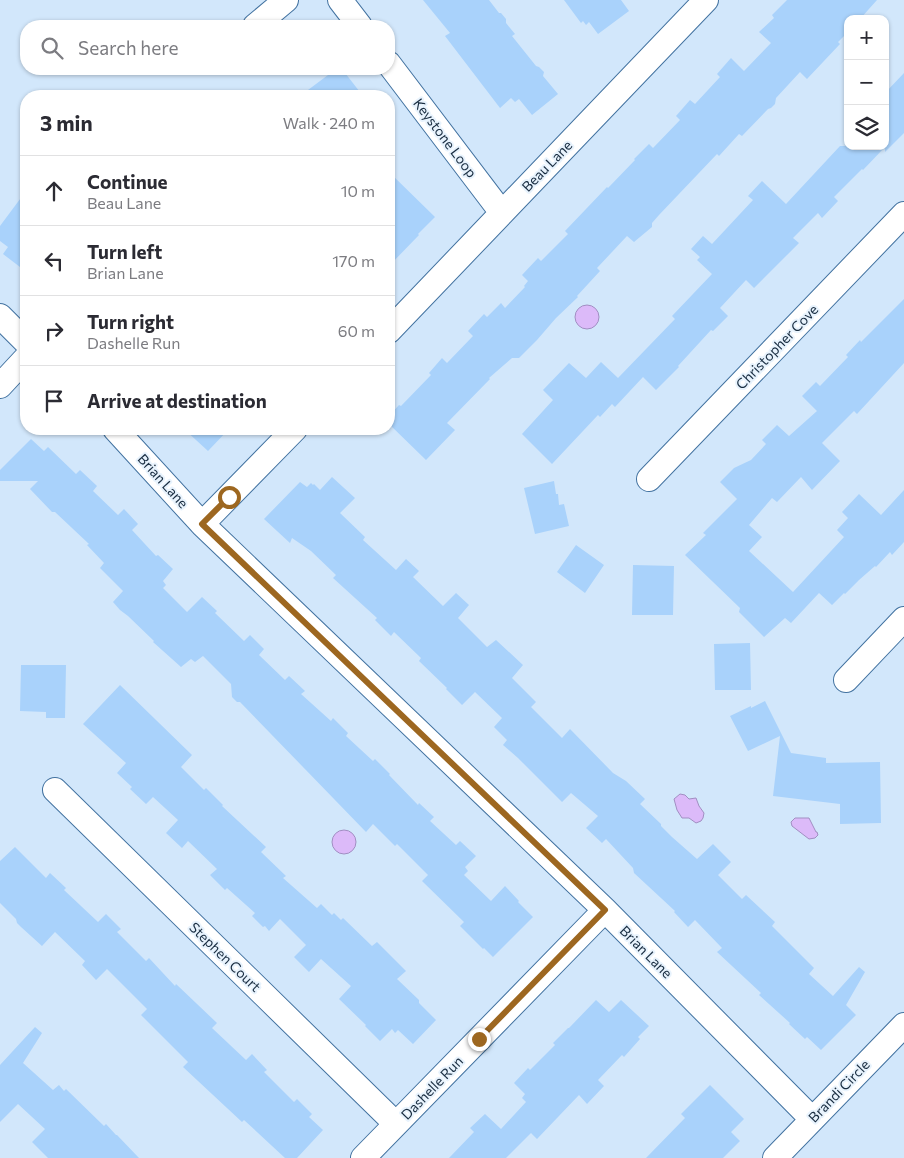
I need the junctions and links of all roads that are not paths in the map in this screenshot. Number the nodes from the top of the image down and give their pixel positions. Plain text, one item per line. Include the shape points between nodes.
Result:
1 (286, 0) edge
2 (340, 0) edge
3 (706, 0) edge
4 (262, 20) edge
5 (355, 20) edge
6 (395, 72) edge
7 (502, 213) junction
8 (904, 214) edge
9 (0, 316) edge
10 (395, 325) edge
11 (20, 336) edge
12 (20, 364) edge
13 (0, 386) edge
14 (121, 435) edge
15 (289, 435) edge
16 (649, 479) dead end
17 (202, 524) junction
18 (904, 619) edge
19 (846, 680) dead end
20 (55, 790) dead end
21 (605, 910) junction
22 (904, 1025) edge
23 (812, 1119) junction
24 (396, 1124) junction
25 (363, 1158) edge
26 (775, 1158) edge

1 - 4 street
2 - 5 street
3 - 7 street, Beau Lane
6 - 7 street, Keystone Loop
7 - 10 street, Beau Lane
8 - 16 street, Christopher Cove
9 - 11 street
12 - 13 street
14 - 17 street, Brian Lane
15 - 17 street
17 - 21 street, Brian Lane
18 - 19 street
20 - 24 street, Stephen Court
21 - 23 street, Brian Lane
21 - 24 street, Dashelle Run
22 - 23 street, Brandi Circle
23 - 26 street, Brandi Circle
24 - 25 street, Dashelle Run

